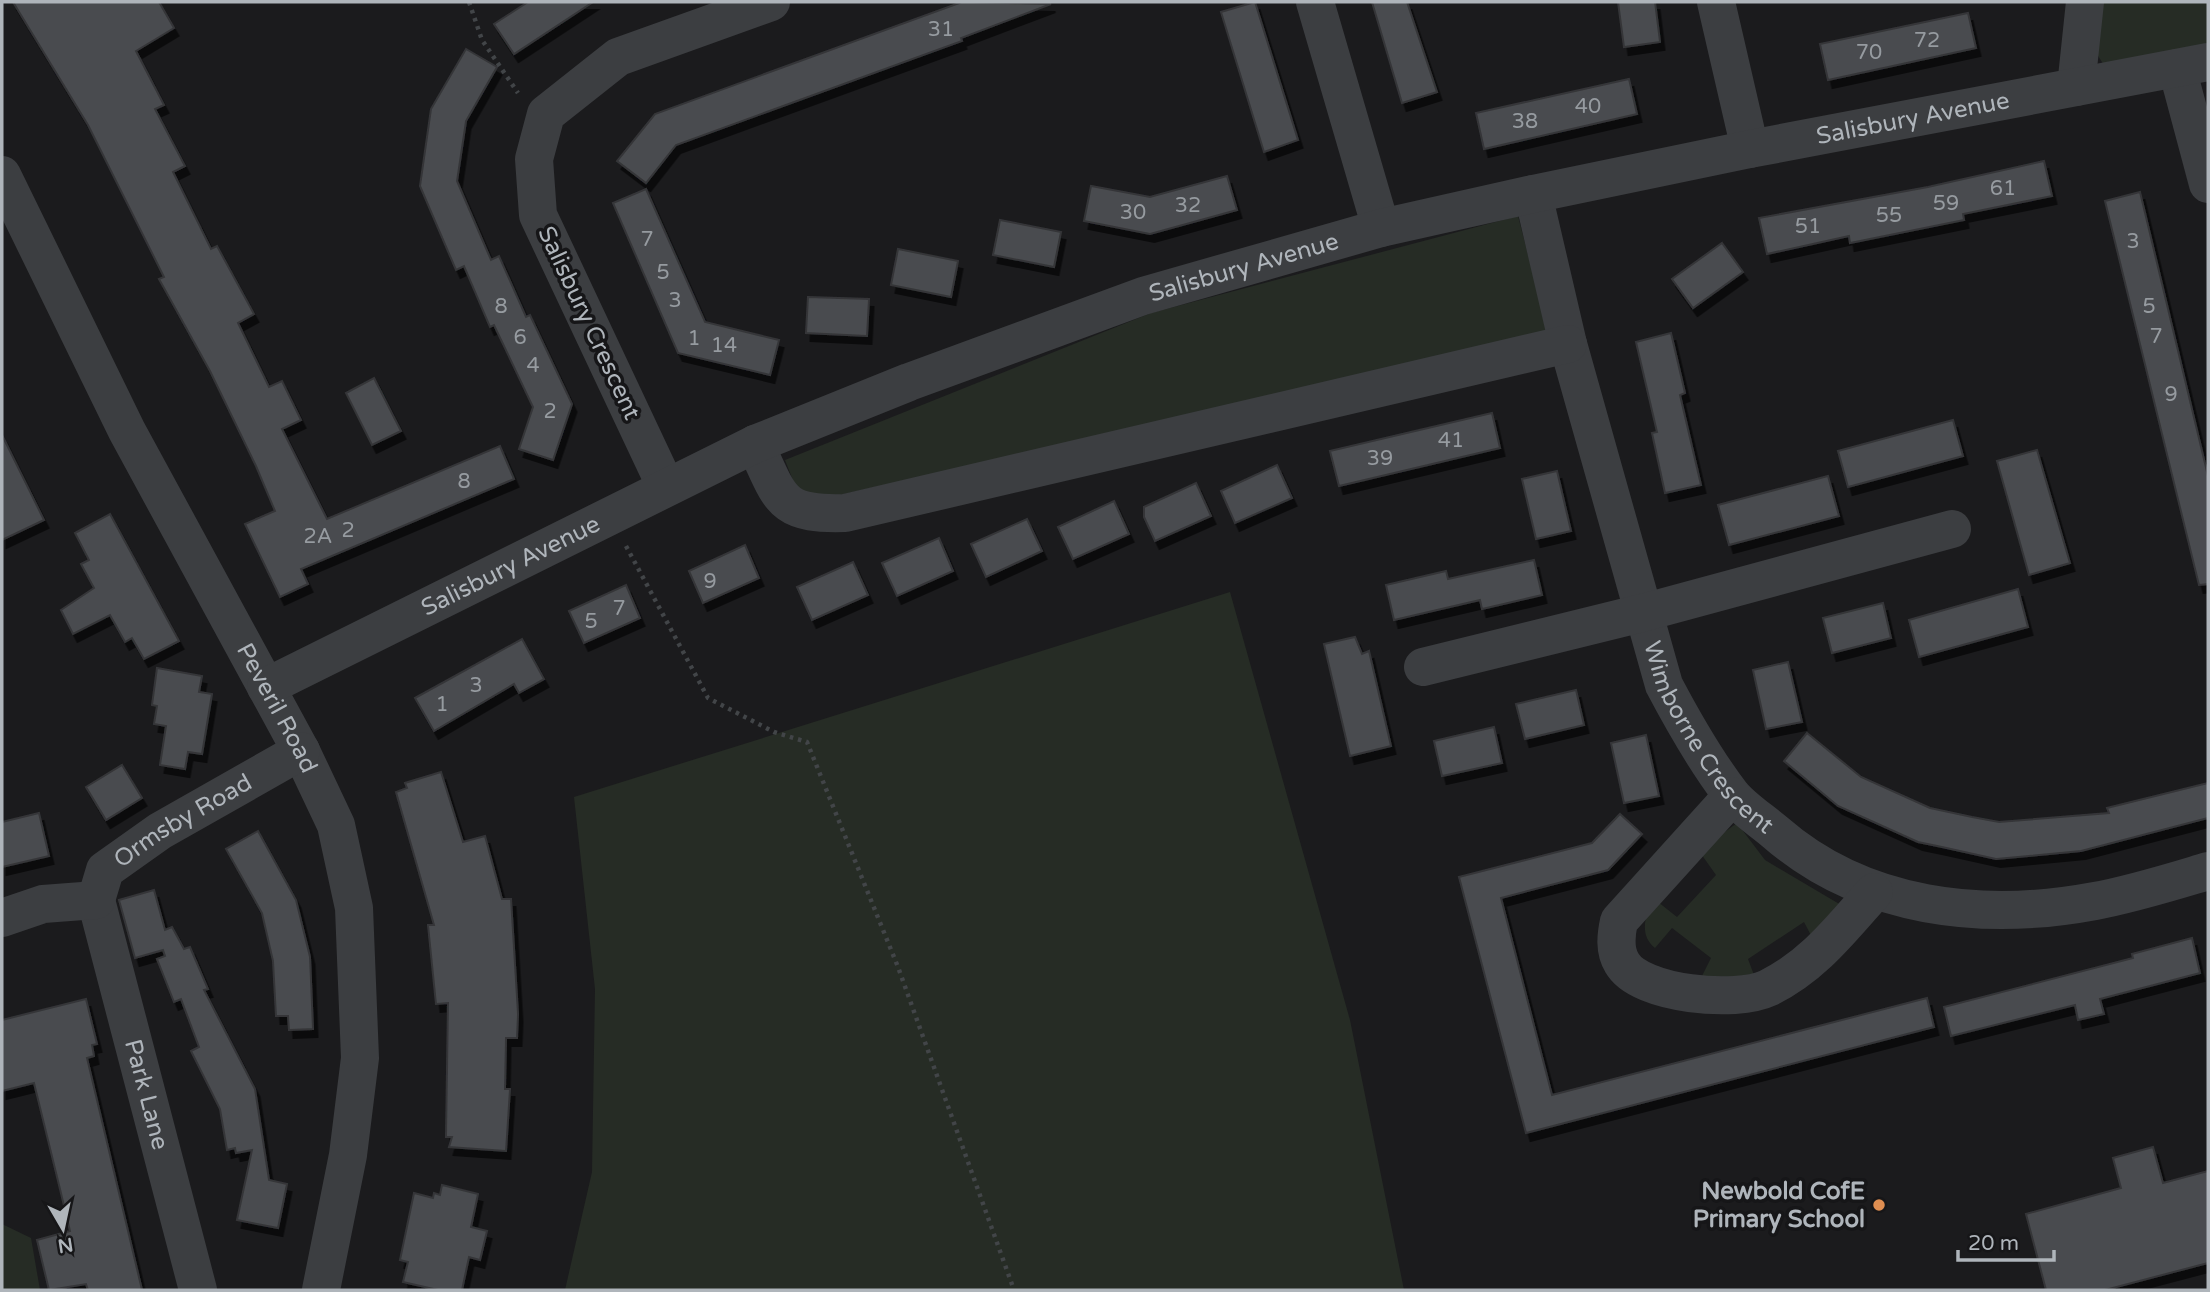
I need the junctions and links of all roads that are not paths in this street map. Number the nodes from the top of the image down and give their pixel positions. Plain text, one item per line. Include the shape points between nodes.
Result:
1 (771, 2) edge
2 (1315, 2) edge
3 (1716, 2) edge
4 (2085, 2) edge
5 (2193, 65) edge
6 (2076, 87) junction
7 (1750, 149) junction
8 (2, 175) edge
9 (2208, 184) edge
10 (1533, 194) junction
11 (1381, 228) junction
12 (1568, 344) junction
13 (755, 443) junction
14 (666, 487) junction
15 (1952, 528) dead end
16 (1642, 613) junction
17 (1423, 667) dead end
18 (266, 687) junction
19 (301, 751) junction
20 (1732, 796) junction
21 (2208, 872) edge
22 (1874, 892) junction
23 (96, 900) junction
24 (2, 918) edge
25 (198, 1290) edge
26 (321, 1290) edge

1 - 14 street, Salisbury Crescent via 618,57 546,114 534,159 538,215
2 - 11 street
3 - 7 street
4 - 6 street
5 - 6 street, Salisbury Avenue
5 - 9 street
6 - 7 street, Salisbury Avenue
7 - 10 street, Salisbury Avenue
8 - 18 street, Peveril Road via 127,431
10 - 11 street, Salisbury Avenue
10 - 12 street, Wimborne Crescent
11 - 13 street, Salisbury Avenue via 1134,299
12 - 13 street via 845,513 799,511 779,494
12 - 16 street, Wimborne Crescent
13 - 14 street, Salisbury Avenue
14 - 18 street, Salisbury Avenue
15 - 16 street
16 - 17 street
16 - 20 street, Wimborne Crescent via 1664,685
18 - 19 street, Peveril Road
19 - 23 street, Ormsby Road via 160,831 104,870
19 - 26 street, Peveril Road via 337,825 354,908 359,992 357,1086
20 - 22 street, Wimborne Crescent via 1825,870
20 - 22 street via 1619,921 1615,939 1622,964 1646,982 1733,998 1765,990 1806,966
21 - 22 street, Wimborne Crescent via 2095,901 2021,909 1948,909
23 - 24 street via 43,904
23 - 25 street, Park Lane

